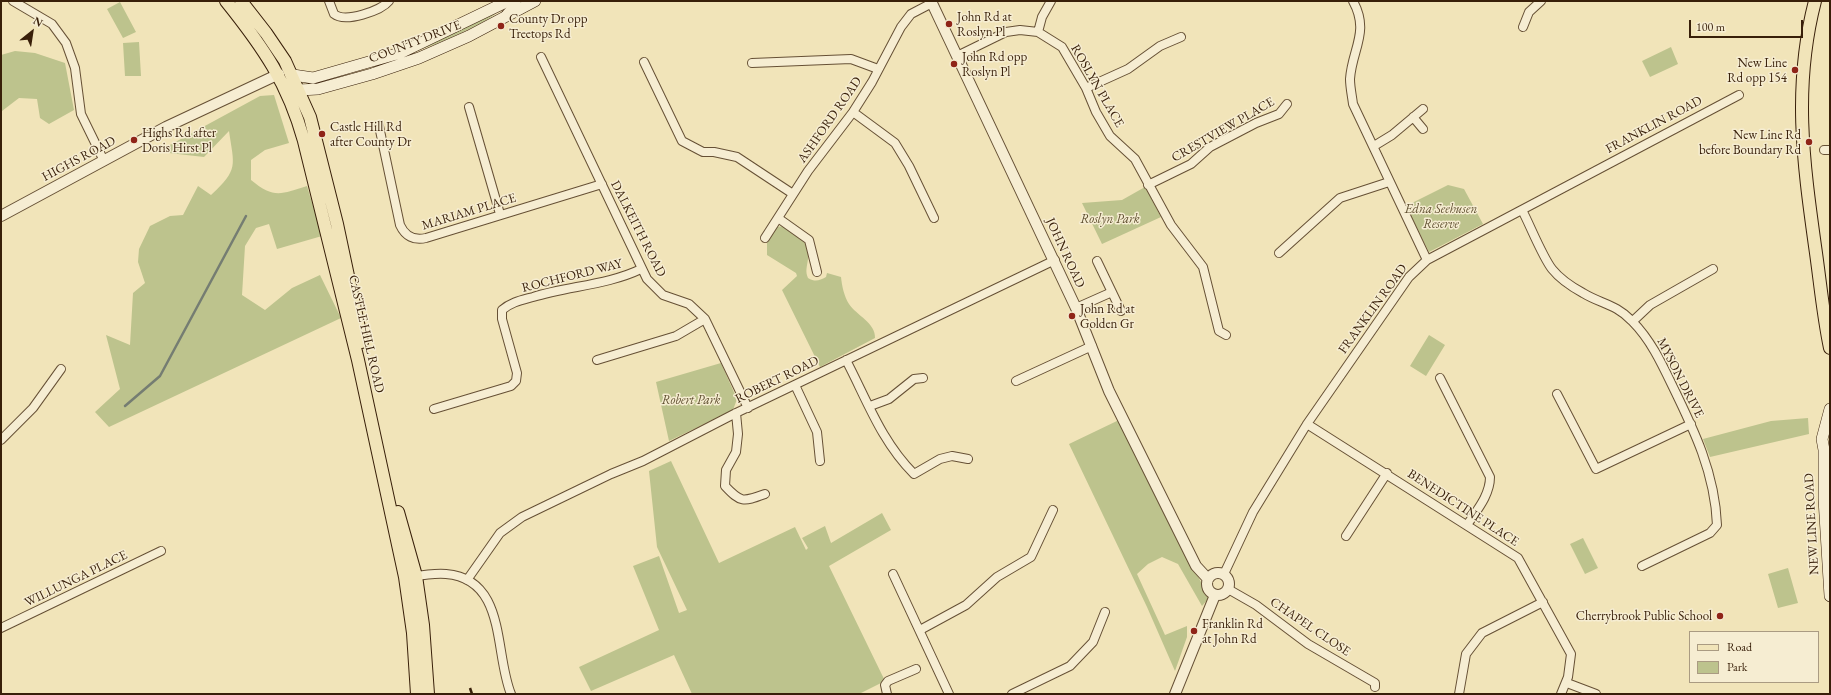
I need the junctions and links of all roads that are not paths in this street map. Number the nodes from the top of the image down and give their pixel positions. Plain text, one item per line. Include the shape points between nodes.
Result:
1 (13, 1) edge
2 (226, 1) edge
3 (241, 1) edge
4 (329, 1) edge
5 (389, 1) edge
6 (508, 1) edge
7 (517, 1) edge
8 (535, 1) edge
9 (1051, 1) edge
10 (1353, 1) edge
11 (1541, 1) edge
12 (1815, 1) edge
13 (932, 2) edge
14 (501, 19) junction
15 (1523, 27) dead end
16 (1038, 32) junction
17 (1181, 37) dead end
18 (957, 56) junction
19 (541, 57) dead end
20 (285, 61) junction
21 (644, 62) dead end
22 (752, 63) dead end
23 (878, 69) junction
24 (279, 74) junction
25 (293, 75) junction
26 (1086, 88) junction
27 (299, 90) junction
28 (1739, 95) dead end
29 (1287, 104) dead end
30 (469, 107) dead end
31 (1422, 109) dead end
32 (853, 112) junction
33 (1413, 117) junction
34 (380, 126) dead end
35 (1423, 129) dead end
36 (1374, 146) junction
37 (104, 161) junction
38 (1389, 182) junction
39 (602, 184) junction
40 (1148, 185) junction
41 (793, 194) junction
42 (1522, 210) junction
43 (500, 214) junction
44 (1, 216) edge
45 (778, 218) junction
46 (934, 218) dead end
47 (765, 238) dead end
48 (1280, 253) dead end
49 (1055, 260) junction
50 (1427, 260) junction
51 (1097, 261) dead end
52 (641, 269) junction
53 (1713, 269) dead end
54 (816, 272) dead end
55 (1112, 292) junction
56 (1076, 308) junction
57 (1121, 311) dead end
58 (704, 319) junction
59 (1633, 321) junction
60 (1226, 335) dead end
61 (1092, 346) junction
62 (1830, 348) edge
63 (597, 360) dead end
64 (846, 360) junction
65 (61, 369) dead end
66 (923, 378) dead end
67 (1440, 378) dead end
68 (1016, 381) dead end
69 (795, 385) junction
70 (1557, 394) dead end
71 (870, 406) junction
72 (748, 408) junction
73 (434, 409) dead end
74 (1830, 409) edge
75 (736, 413) junction
76 (1307, 424) junction
77 (1691, 424) junction
78 (1, 440) edge
79 (1827, 446) edge
80 (968, 459) dead end
81 (820, 461) dead end
82 (1387, 473) junction
83 (765, 494) dead end
84 (1053, 510) dead end
85 (1467, 525) junction
86 (1346, 536) dead end
87 (161, 552) dead end
88 (1642, 566) dead end
89 (893, 574) dead end
90 (1224, 574) junction
91 (411, 577) junction
92 (467, 580) junction
93 (1208, 580) junction
94 (1228, 589) junction
95 (1215, 595) junction
96 (1830, 596) edge
97 (1543, 602) junction
98 (1105, 612) dead end
99 (1, 628) edge
100 (920, 630) junction
101 (916, 669) dead end
102 (1567, 683) junction
103 (1375, 687) dead end
104 (417, 694) edge
105 (428, 694) edge
106 (511, 694) edge
107 (887, 694) edge
108 (949, 694) edge
109 (1012, 694) edge
110 (1175, 694) edge
111 (1459, 694) edge
112 (1561, 694) edge
113 (1596, 694) edge

1 - 37 street via 52,24 66,44 75,68 81,114
2 - 24 main road, CASTLE HILL ROAD
3 - 20 main road, CASTLE HILL ROAD
4 - 5 street via 334,14 345,18 375,9
6 - 25 main road, COUNTY DRIVE via 400,54 313,78
7 - 14 street
8 - 14 main road, COUNTY DRIVE
9 - 16 street via 1042,17
10 - 36 street via 1360,26 1359,44 1350,80 1353,104
11 - 15 street via 1529,12
12 - 62 main road via 1802,81 1801,134
13 - 18 street, JOHN ROAD
13 - 23 street, ASHFORD ROAD via 905,21 893,38
14 - 27 main road, COUNTY DRIVE via 413,60 318,89
16 - 18 street, ROSLYN PLACE via 1006,32
16 - 26 street, ROSLYN PLACE via 1062,47
17 - 26 street via 1160,46 1128,69
18 - 49 street, JOHN ROAD
19 - 39 street, DALKEITH ROAD
20 - 24 main road
20 - 25 main road, CASTLE HILL ROAD
21 - 41 street via 682,142 703,152 737,157
22 - 23 street via 852,59
23 - 32 street, ASHFORD ROAD
24 - 25 main road
24 - 27 main road
24 - 37 street, HIGHS ROAD via 166,127
24 - 91 main road, CASTLE HILL ROAD via 294,106 304,141
25 - 27 main road, CASTLE HILL ROAD
26 - 40 street, ROSLYN PLACE via 1110,136 1135,159
27 - 91 main road, CASTLE HILL ROAD via 310,117 337,224
28 - 42 street, FRANKLIN ROAD
29 - 40 street, CRESTVIEW PLACE via 1279,114 1210,147 1191,164
30 - 43 street
31 - 33 street
32 - 41 street, ASHFORD ROAD
32 - 46 street via 895,143
33 - 35 street
33 - 36 street
34 - 43 street, MARIAM PLACE via 400,225 408,236 417,240 422,239
36 - 38 street
37 - 44 street, HIGHS ROAD
38 - 48 street via 1340,198
38 - 50 street
39 - 43 street, MARIAM PLACE
39 - 52 street, DALKEITH ROAD
40 - 60 street, ROSLYN PLACE via 1171,225 1203,267 1219,331
41 - 45 street, ASHFORD ROAD
42 - 50 street, FRANKLIN ROAD
42 - 59 street, MYSON DRIVE via 1552,269 1584,294 1616,307
45 - 47 street, ASHFORD ROAD
45 - 54 street via 809,240
49 - 56 street, JOHN ROAD
49 - 64 street, ROBERT ROAD
50 - 76 street, FRANKLIN ROAD via 1409,277
51 - 55 street
52 - 58 street, DALKEITH ROAD via 654,288 663,295 689,304
52 - 73 street, ROCHFORD WAY via 625,277 556,290 508,305 502,310 502,319 517,373 516,380 511,386
53 - 59 street via 1650,305
55 - 56 street
55 - 57 street
56 - 61 street, JOHN ROAD
58 - 63 street via 676,336
58 - 72 street, DALKEITH ROAD
59 - 77 street, MYSON DRIVE via 1655,351
61 - 68 street
61 - 93 street, JOHN ROAD via 1109,391 1165,505 1196,566
64 - 69 street, ROBERT ROAD
64 - 71 street
65 - 78 street via 33,408
66 - 71 street via 914,379 889,399
67 - 85 street via 1490,476 1490,486 1484,500
69 - 72 street, ROBERT ROAD
69 - 81 street via 817,432
70 - 77 street via 1596,469
71 - 80 street via 877,425 902,463 914,474 940,459 952,456
72 - 75 street, ROBERT ROAD
74 - 79 main road, NEW LINE ROAD via 1822,439
75 - 83 street via 736,452 726,470 725,486 737,499 748,500
75 - 92 street, ROBERT ROAD via 509,525 492,542
76 - 82 street, BENEDICTINE PLACE
76 - 90 street, FRANKLIN ROAD via 1253,512
77 - 88 street, MYSON DRIVE via 1706,460 1717,525 1710,533
79 - 96 main road, NEW LINE ROAD via 1824,499
82 - 85 street, BENEDICTINE PLACE
82 - 86 street
84 - 100 street via 1031,558 997,577 966,605
85 - 97 street, BENEDICTINE PLACE via 1518,558
87 - 99 street, WILLUNGA PLACE
89 - 100 street
90 - 93 street via 1213,574
90 - 94 street via 1228,579
91 - 92 street via 447,574
91 - 104 main road, CASTLE HILL ROAD
91 - 105 main road, CASTLE HILL ROAD via 423,625
92 - 106 street via 480,590 492,608 504,672
93 - 95 street via 1209,590
94 - 95 street via 1221,595
94 - 103 street, CHAPEL CLOSE via 1256,605 1308,644 1375,683
95 - 110 street
97 - 102 street, BENEDICTINE PLACE via 1571,654
97 - 111 street via 1482,633 1466,654
98 - 109 street via 1093,642 1070,666
100 - 108 street
101 - 107 street via 888,681 885,685
102 - 112 street, BENEDICTINE PLACE
102 - 113 street

